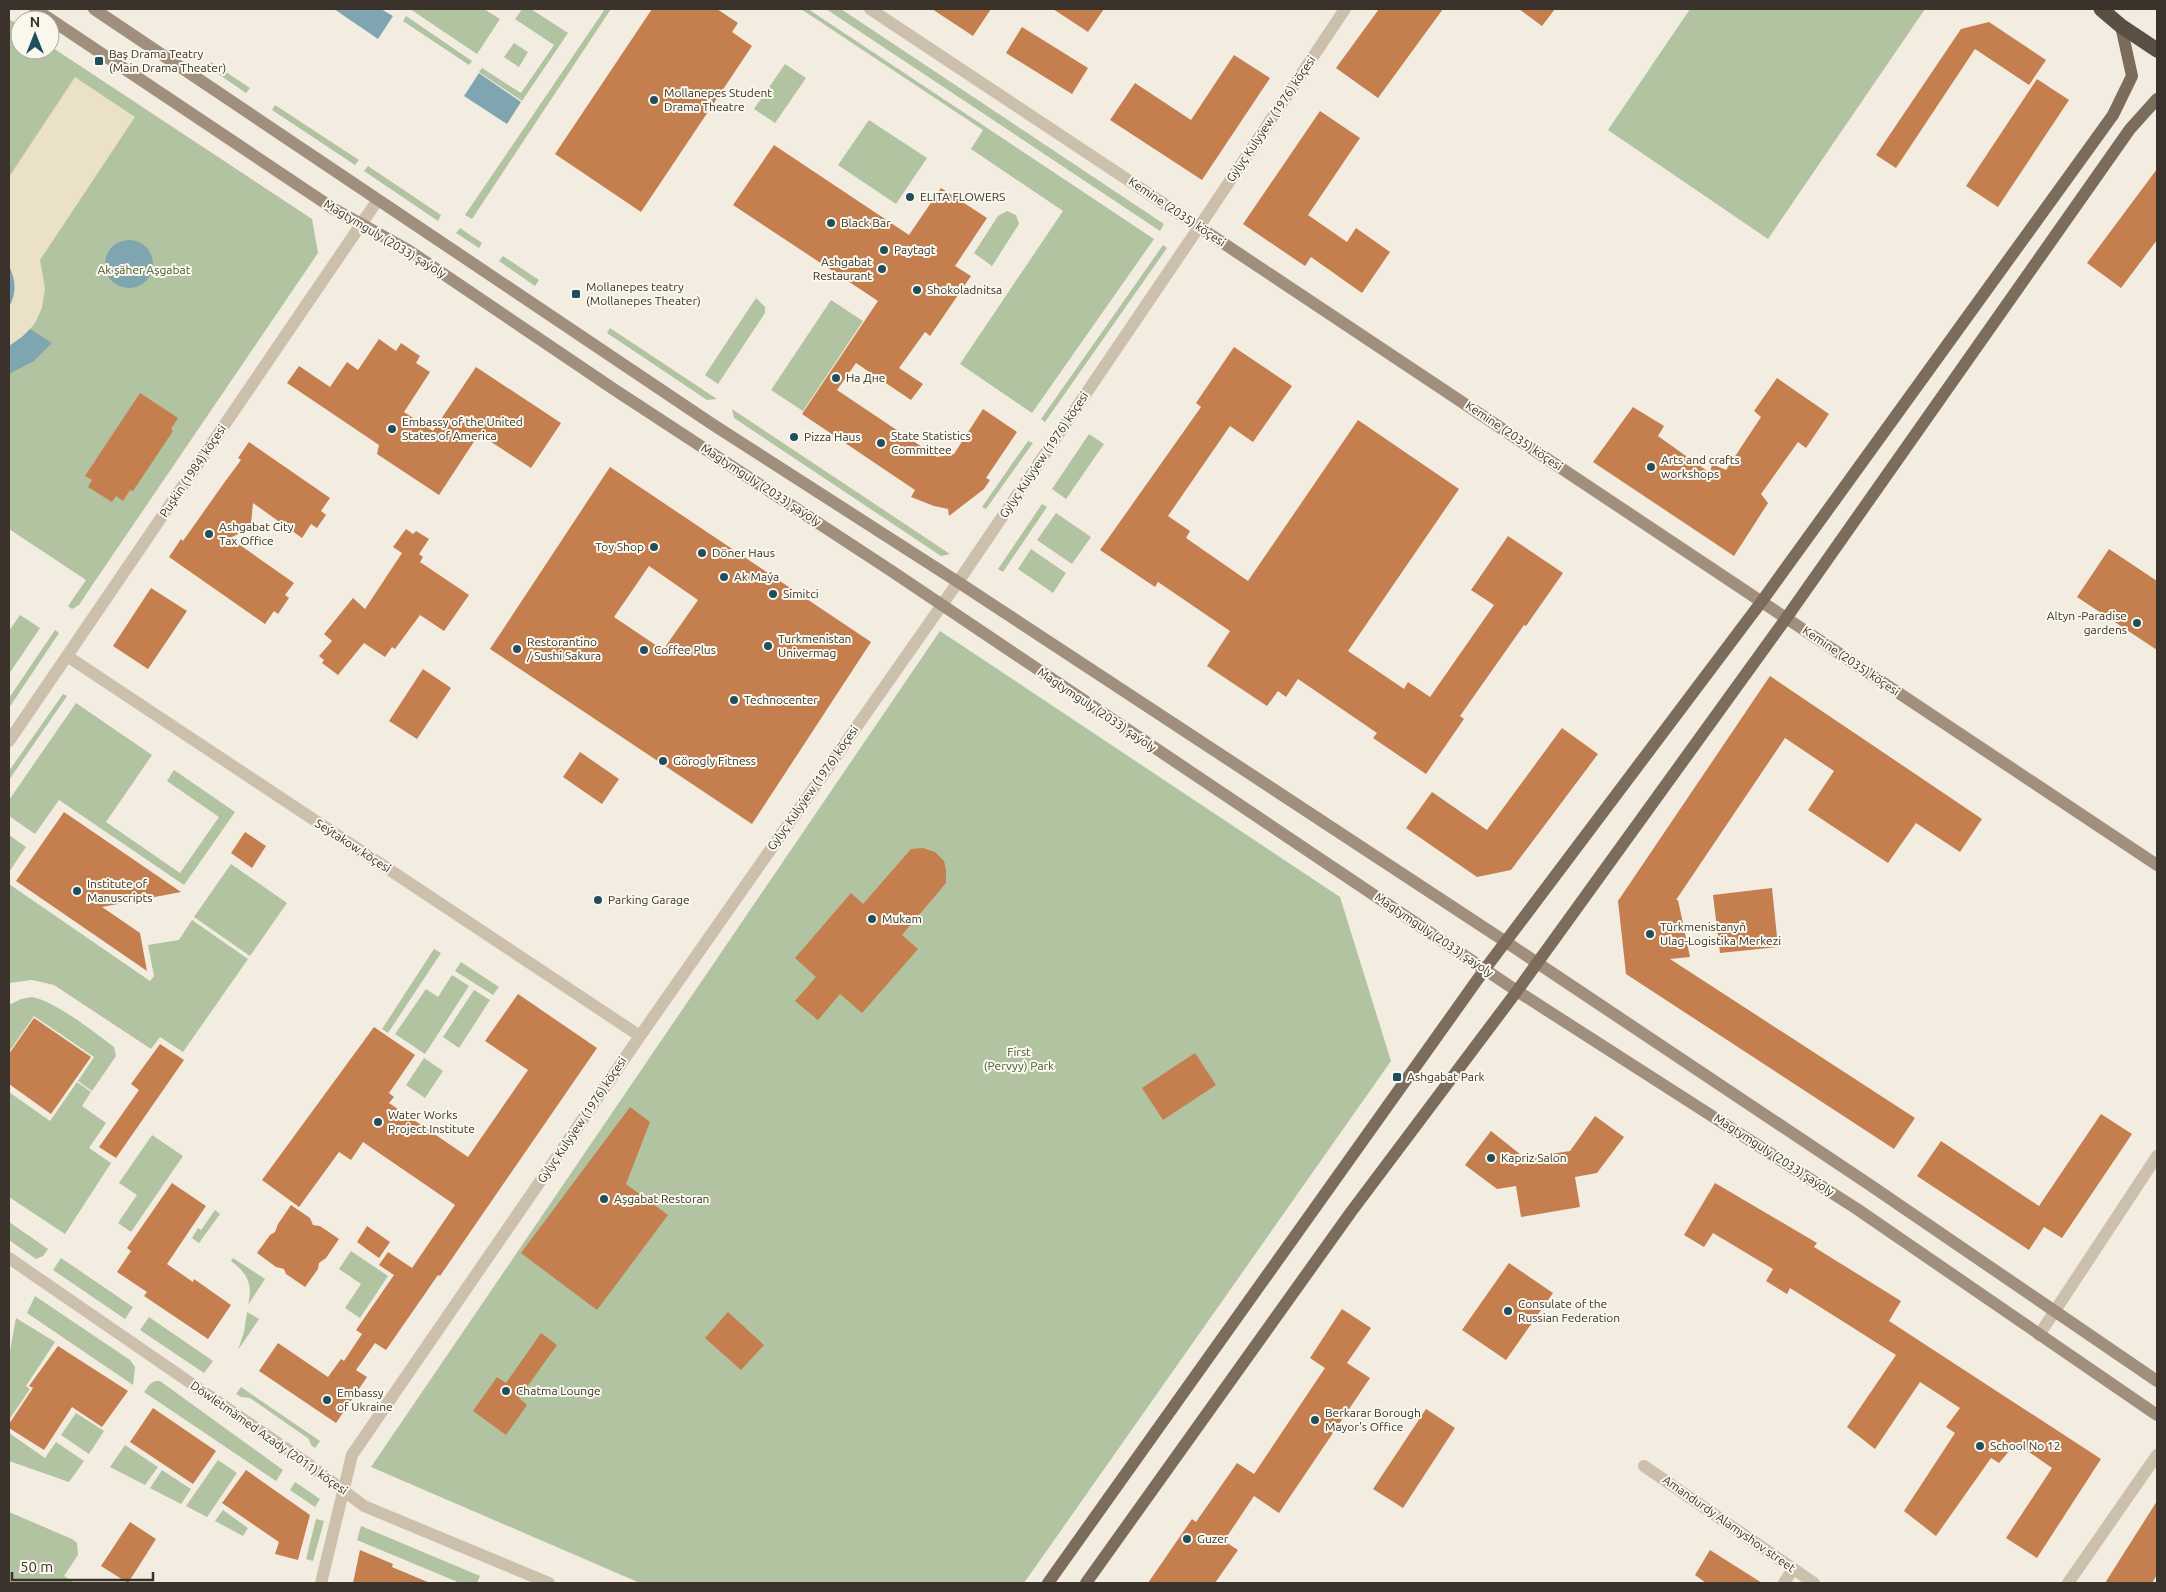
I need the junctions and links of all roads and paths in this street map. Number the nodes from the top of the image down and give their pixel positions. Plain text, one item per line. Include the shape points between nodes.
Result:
1 (36, 9) edge
2 (94, 9) edge
3 (870, 9) edge
4 (1345, 9) edge
5 (2101, 9) edge
6 (2121, 26) junction
7 (2157, 50) edge
8 (2157, 99) edge
9 (377, 201) junction
10 (361, 224) junction
11 (1199, 227) junction
12 (958, 582) junction
13 (1762, 601) junction
14 (940, 605) junction
15 (1787, 617) junction
16 (67, 656) junction
17 (9, 741) edge
18 (2157, 865) edge
19 (1506, 942) junction
20 (1536, 962) junction
21 (1485, 969) junction
22 (1517, 991) junction
23 (640, 1036) junction
24 (2157, 1156) edge
25 (9, 1258) edge
26 (2055, 1311) junction
27 (2039, 1335) junction
28 (2157, 1381) edge
29 (2157, 1415) edge
30 (2157, 1455) edge
31 (1644, 1466) dead end
32 (344, 1491) junction
33 (1792, 1568) junction
34 (321, 1583) edge
35 (549, 1583) edge
36 (1048, 1583) edge
37 (1086, 1583) edge
38 (1784, 1583) edge
39 (1814, 1583) edge
40 (2068, 1583) edge

1 - 10 main road, Magtymguly (2033) şaýoly
2 - 9 main road, Magtymguly (2033) şaýoly
3 - 11 street, Kemine (2035) köçesi
4 - 11 street, Gylyç Kulyýew (1976) köçesi
5 - 6 highway
6 - 7 highway
6 - 13 main road via 2132,76 2113,115
8 - 15 main road via 2130,129
9 - 10 street, Puşkin (1984) köçesi
9 - 12 main road, Magtymguly (2033) şaýoly via 712,424
10 - 14 main road, Magtymguly (2033) şaýoly via 408,250
10 - 16 street, Puşkin (1984) köçesi
11 - 12 street, Gylyç Kulyýew (1976) köçesi
11 - 13 main road, Kemine (2035) köçesi
12 - 14 street, Gylyç Kulyýew (1976) köçesi
12 - 19 main road, Magtymguly (2033) şaýoly
13 - 15 main road, Kemine (2035) köçesi
13 - 19 main road
14 - 21 main road, Magtymguly (2033) şaýoly
14 - 23 street, Gylyç Kulyýew (1976) köçesi
15 - 18 main road, Kemine (2035) köçesi
15 - 20 main road
16 - 17 street, Puşkin (1984) köçesi
16 - 23 street, Seýtakow köçesi
19 - 20 main road, Magtymguly (2033) şaýoly
19 - 21 main road
20 - 22 main road
20 - 26 main road, Magtymguly (2033) şaýoly
21 - 22 main road, Magtymguly (2033) şaýoly
21 - 36 main road
22 - 27 main road, Magtymguly (2033) şaýoly via 1857,1209
22 - 37 main road via 1346,1220
23 - 32 street, Gylyç Kulyýew (1976) köçesi via 352,1455
24 - 26 street
25 - 32 street, Döwletmämed Azady (2011) köçesi
26 - 27 street
26 - 28 main road, Magtymguly (2033) şaýoly
27 - 29 main road, Magtymguly (2033) şaýoly
30 - 40 street
31 - 33 street, Amandurdy Alamyshov street
32 - 34 street, Gylyç Kulyýew (1976) köçesi
32 - 35 street, Döwletmämed Azady (2011) köçesi via 364,1506
33 - 38 street
33 - 39 street, Amandurdy Alamyshov street

